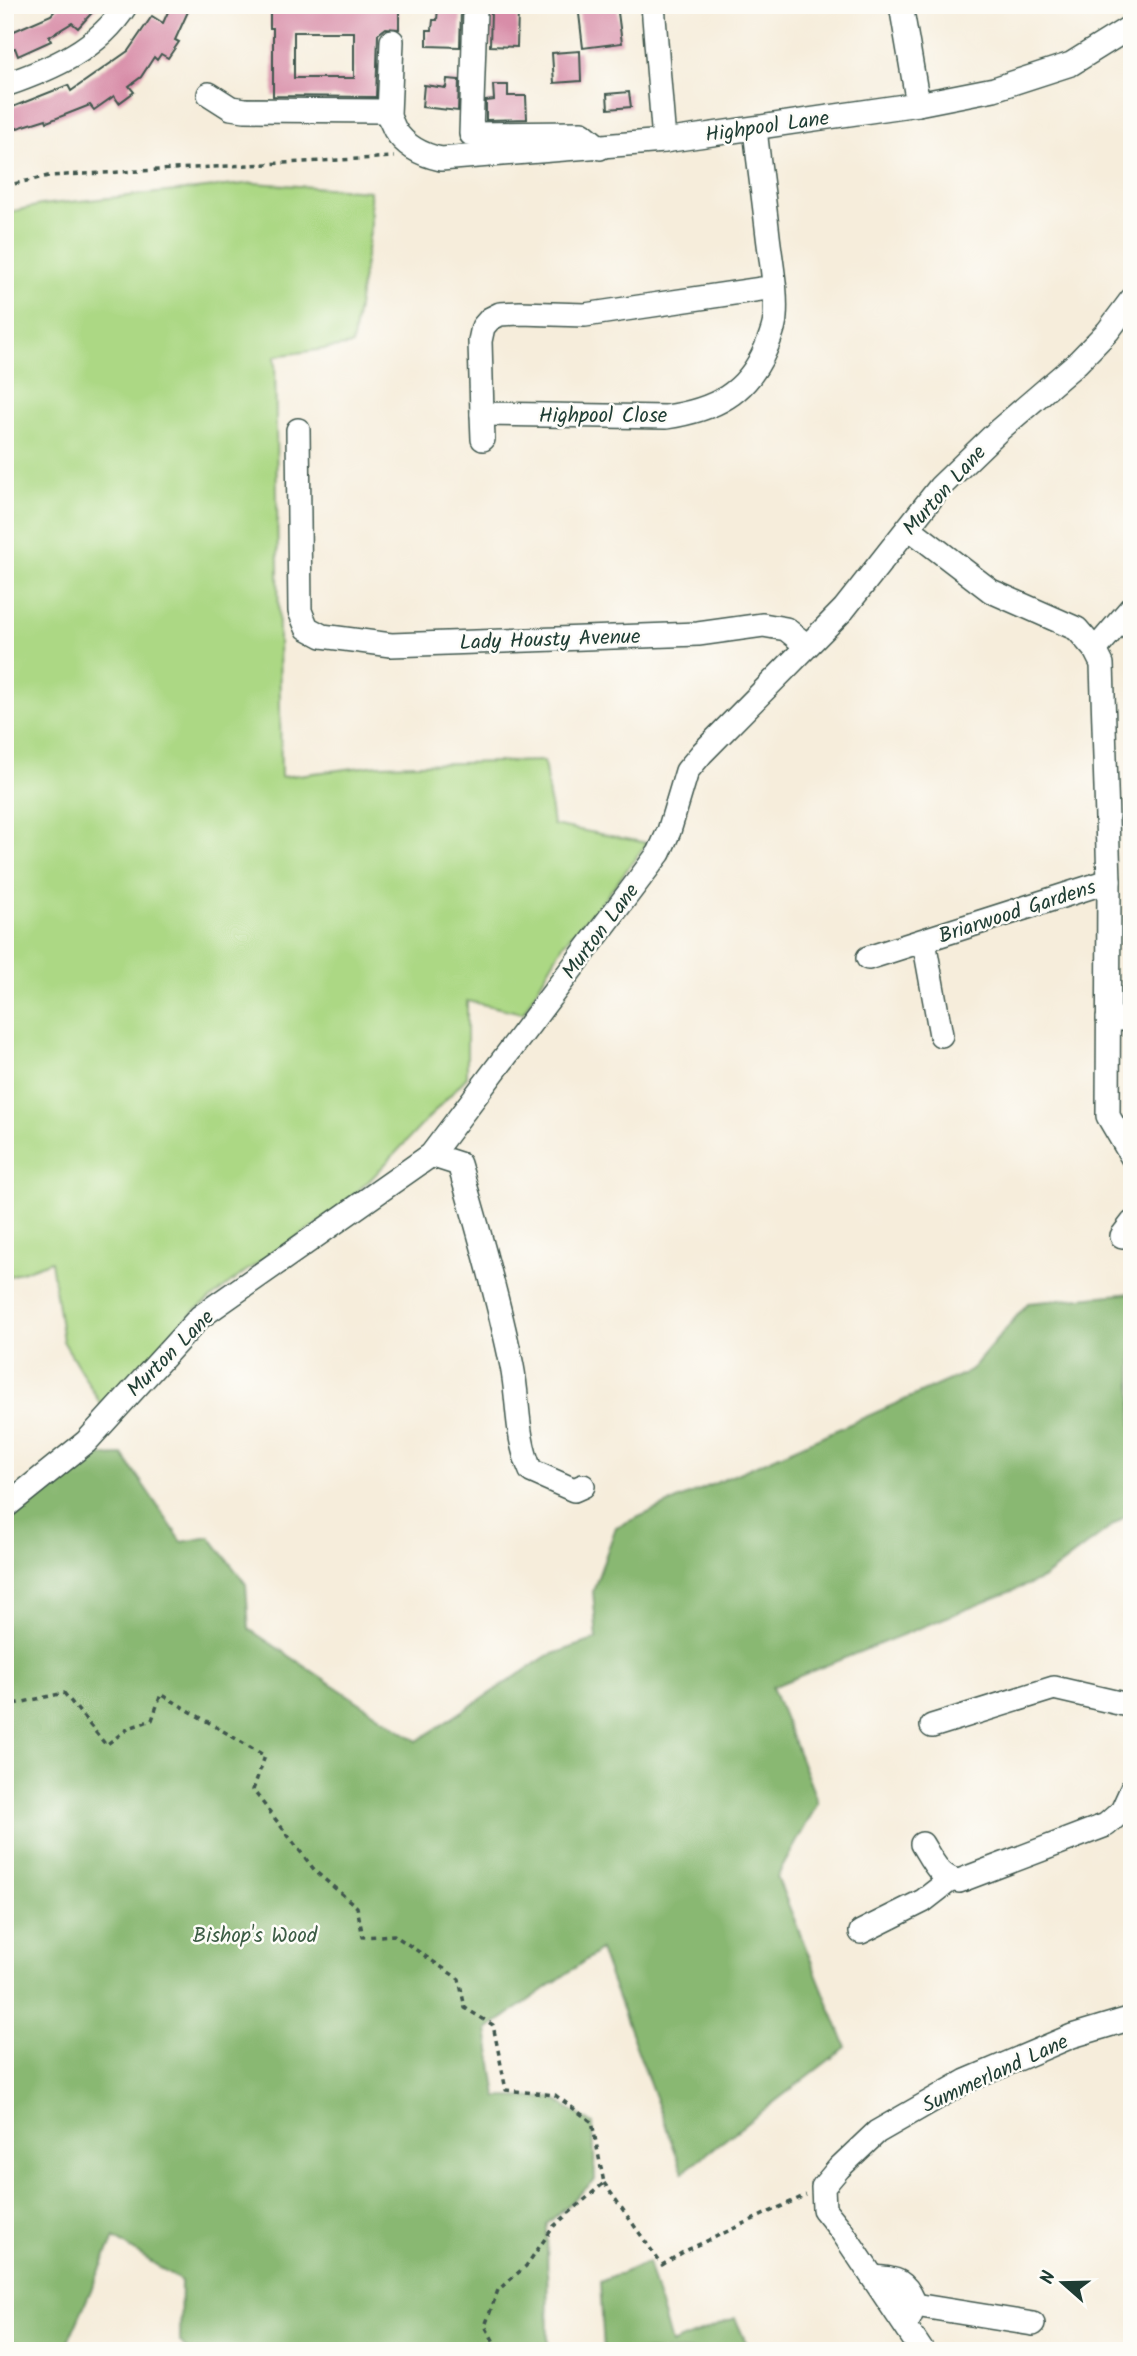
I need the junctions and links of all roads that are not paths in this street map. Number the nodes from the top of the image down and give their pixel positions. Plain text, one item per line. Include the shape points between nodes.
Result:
1 (125, 5) edge
2 (653, 5) edge
3 (901, 5) edge
4 (475, 11) dead end
5 (1132, 26) edge
6 (392, 41) dead end
7 (5, 85) edge
8 (209, 94) dead end
9 (918, 104) junction
10 (392, 123) junction
11 (755, 129) junction
12 (471, 134) junction
13 (664, 141) junction
14 (600, 148) junction
15 (470, 157) junction
16 (774, 287) junction
17 (1132, 299) edge
18 (482, 414) junction
19 (298, 429) dead end
20 (483, 439) dead end
21 (909, 528) junction
22 (1132, 607) edge
23 (807, 646) junction
24 (1095, 650) junction
25 (1109, 881) junction
26 (924, 942) junction
27 (868, 958) dead end
28 (1108, 1019) junction
29 (1132, 1019) edge
30 (941, 1035) dead end
31 (431, 1155) junction
32 (1132, 1157) edge
33 (583, 1486) dead end
34 (5, 1507) edge
35 (1132, 1706) edge
36 (932, 1726) dead end
37 (1132, 1789) edge
38 (922, 1844) dead end
39 (950, 1880) junction
40 (860, 1932) dead end
41 (1132, 2018) edge
42 (873, 2277) junction
43 (915, 2305) junction
44 (1033, 2324) dead end
45 (905, 2328) junction
46 (922, 2351) edge

1 - 7 street via 82,50
2 - 13 street
3 - 9 street
4 - 12 street
5 - 9 street, Highpool Lane via 1071,64 994,89
6 - 10 street
8 - 10 street via 238,109 383,111
9 - 11 street, Highpool Lane
10 - 15 street, Highpool Lane via 409,146 424,155
11 - 13 street, Highpool Lane
11 - 16 street, Highpool Close
12 - 14 street via 582,133
12 - 15 street
13 - 14 street, Highpool Lane
14 - 15 street, Highpool Lane
16 - 18 street, Highpool Close via 775,318 759,366 745,384 708,407 666,417
16 - 18 street via 585,315 500,314 483,327 480,341
17 - 21 street, Murton Lane via 1077,363 940,487
18 - 20 street
19 - 23 street, Lady Housty Avenue via 300,611 307,628 322,636 391,645 698,634 763,625 786,629
21 - 23 street, Murton Lane via 844,609
21 - 24 street via 991,591 1077,629
22 - 24 street
23 - 31 street, Murton Lane via 687,771 659,853
24 - 25 street via 1102,664
25 - 26 street, Briarwood Gardens
25 - 28 street
26 - 27 street, Briarwood Gardens
26 - 30 street, Briarwood Gardens
28 - 29 street
28 - 32 street via 1108,1116
31 - 33 street via 459,1164 512,1367 523,1455 531,1471 575,1490
31 - 34 street, Murton Lane via 200,1317 86,1442
35 - 36 street via 1054,1688
37 - 39 street via 1122,1811 1106,1825 969,1878
38 - 39 street
39 - 40 street via 923,1901
41 - 42 street, Summerland Lane via 1072,2036 966,2081 877,2132 839,2168 823,2187 824,2209
42 - 43 street via 896,2279 909,2289
42 - 45 street
43 - 44 street
43 - 45 street
45 - 46 street

